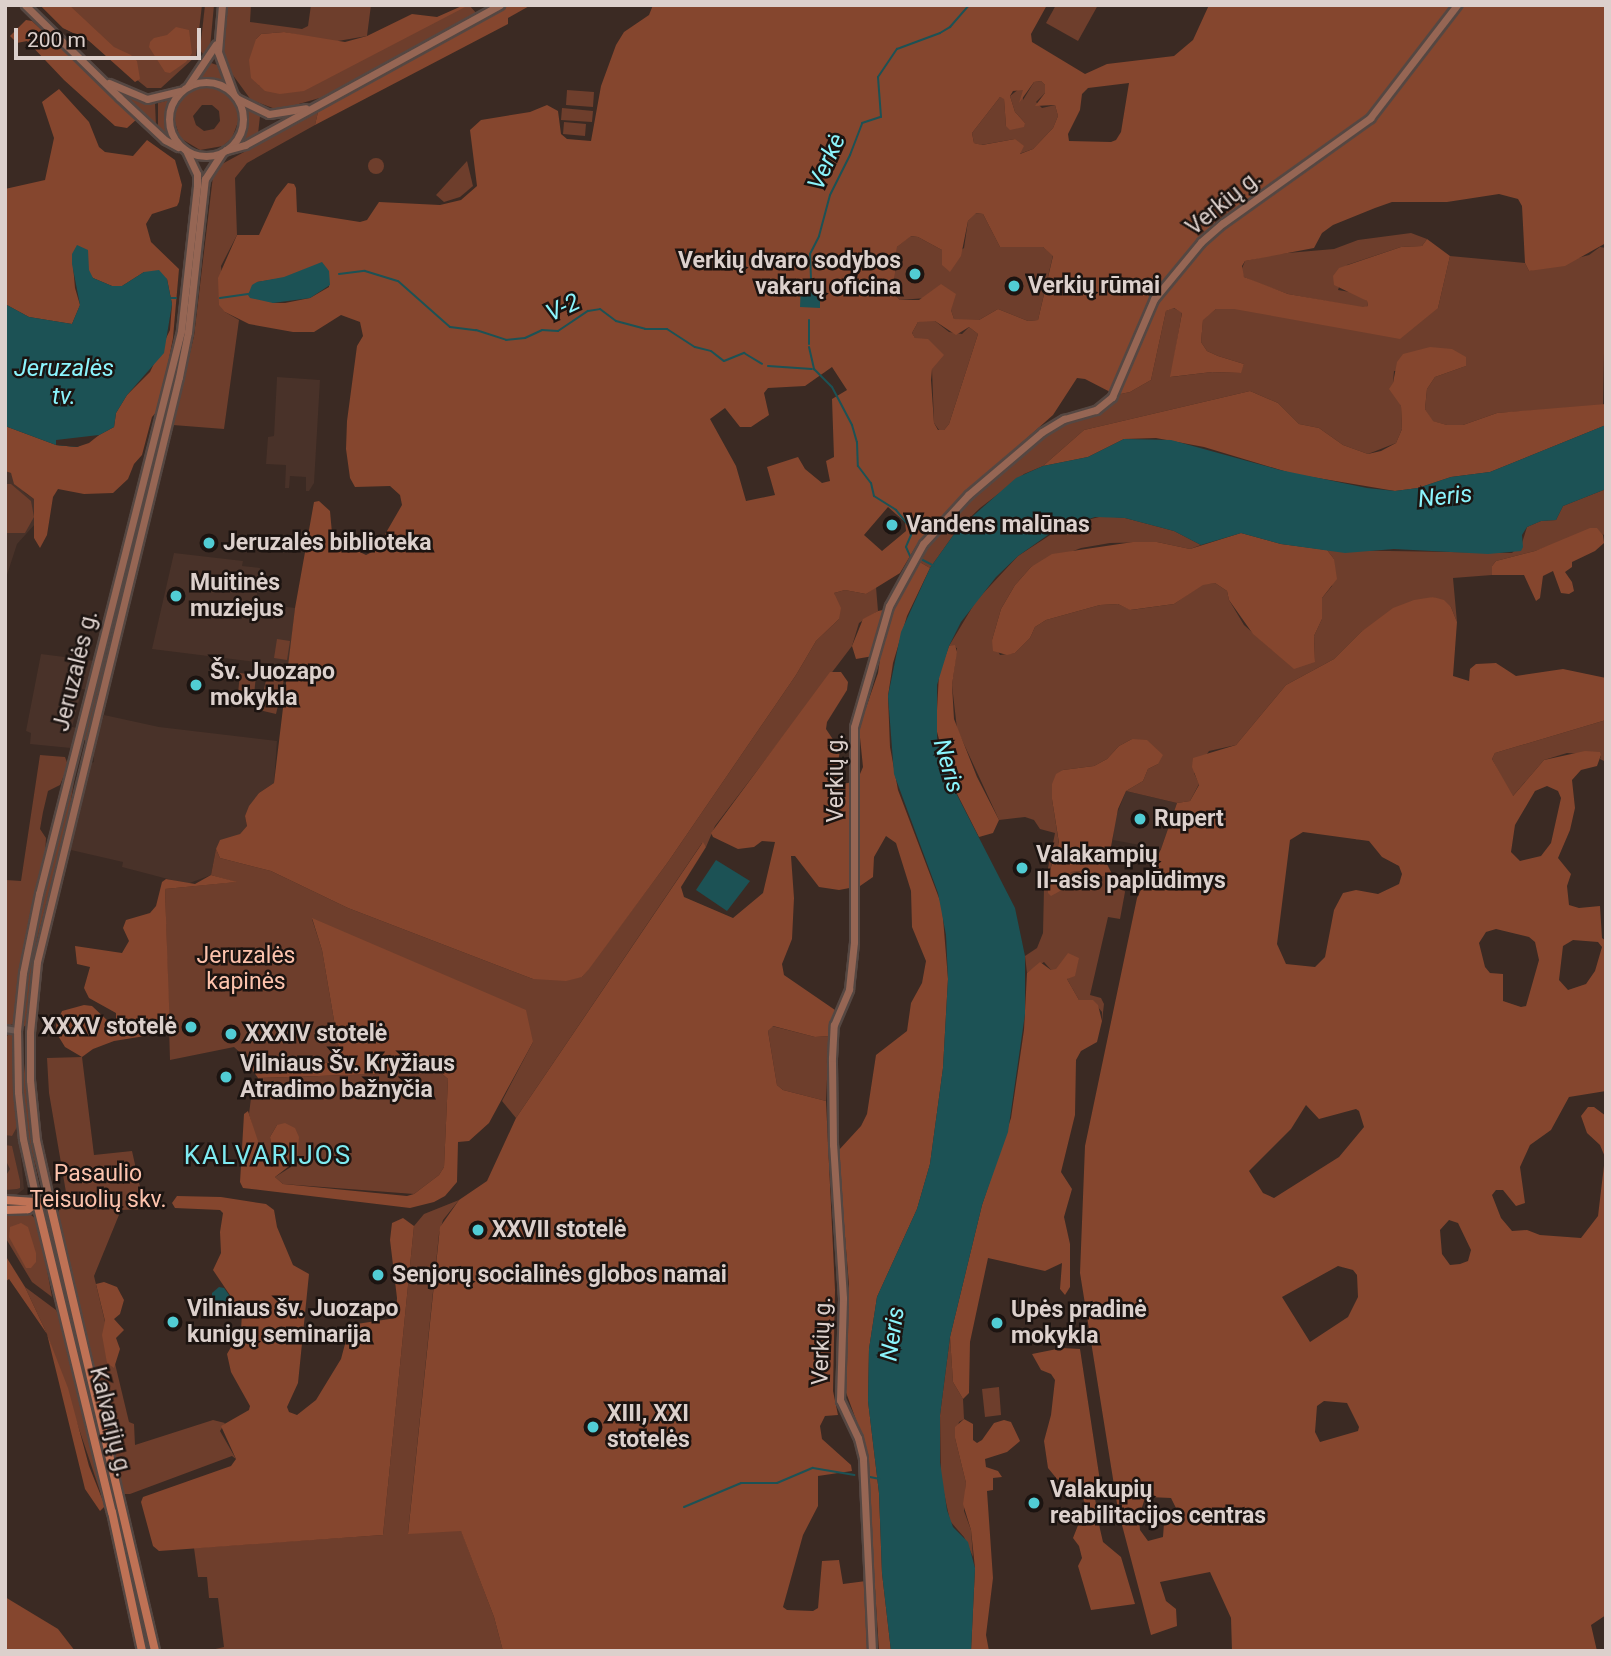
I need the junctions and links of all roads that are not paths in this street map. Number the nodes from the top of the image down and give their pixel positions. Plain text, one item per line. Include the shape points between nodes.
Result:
1 (25, 5) edge
2 (222, 5) edge
3 (500, 5) edge
4 (1457, 5) edge
5 (218, 42) junction
6 (108, 83) junction
7 (186, 88) junction
8 (235, 96) junction
9 (313, 106) junction
10 (184, 149) junction
11 (224, 151) junction
12 (75, 754) junction
13 (87, 756) junction
14 (5, 1029) edge
15 (17, 1031) junction
16 (30, 1032) junction
17 (5, 1200) edge
18 (37, 1203) junction
19 (50, 1203) junction
20 (5, 1210) edge
21 (123, 1508) junction
22 (112, 1511) junction
23 (142, 1651) edge
24 (155, 1651) edge
25 (872, 1651) edge

1 - 6 main road
2 - 5 main road
3 - 9 main road
4 - 25 main road, Verkių g. via 1370,117 1201,242 1154,299 1112,397 1096,410 1064,419 1042,432 977,487 923,544 889,606 854,727 855,942 849,989 834,1025 832,1058 844,1298 840,1399 863,1458
5 - 7 main road
5 - 8 main road
6 - 7 main road via 148,99
6 - 10 main road via 165,140
7 - 8 main road via 211,82
7 - 10 main road via 172,103 169,119 172,135
8 - 9 main road via 269,114
8 - 11 main road via 243,122 238,138
9 - 11 main road via 246,145
10 - 11 main road via 200,156
10 - 12 main road, Jeruzalės g. via 197,179 181,331
11 - 13 main road, Jeruzalės g. via 205,179 180,377
12 - 13 main road
12 - 15 main road, Jeruzalės g. via 31,924
13 - 16 main road, Jeruzalės g. via 40,942
14 - 15 street
15 - 16 main road
15 - 18 main road, Jeruzalės g. via 20,1115
16 - 19 main road, Jeruzalės g. via 33,1117
17 - 18 main road
18 - 19 main road
18 - 20 main road via 28,1209
18 - 22 main road, Kalvarijų g.
19 - 21 main road, Kalvarijų g.
21 - 22 main road
21 - 24 main road, Kalvarijų g.
22 - 23 main road, Kalvarijų g.

